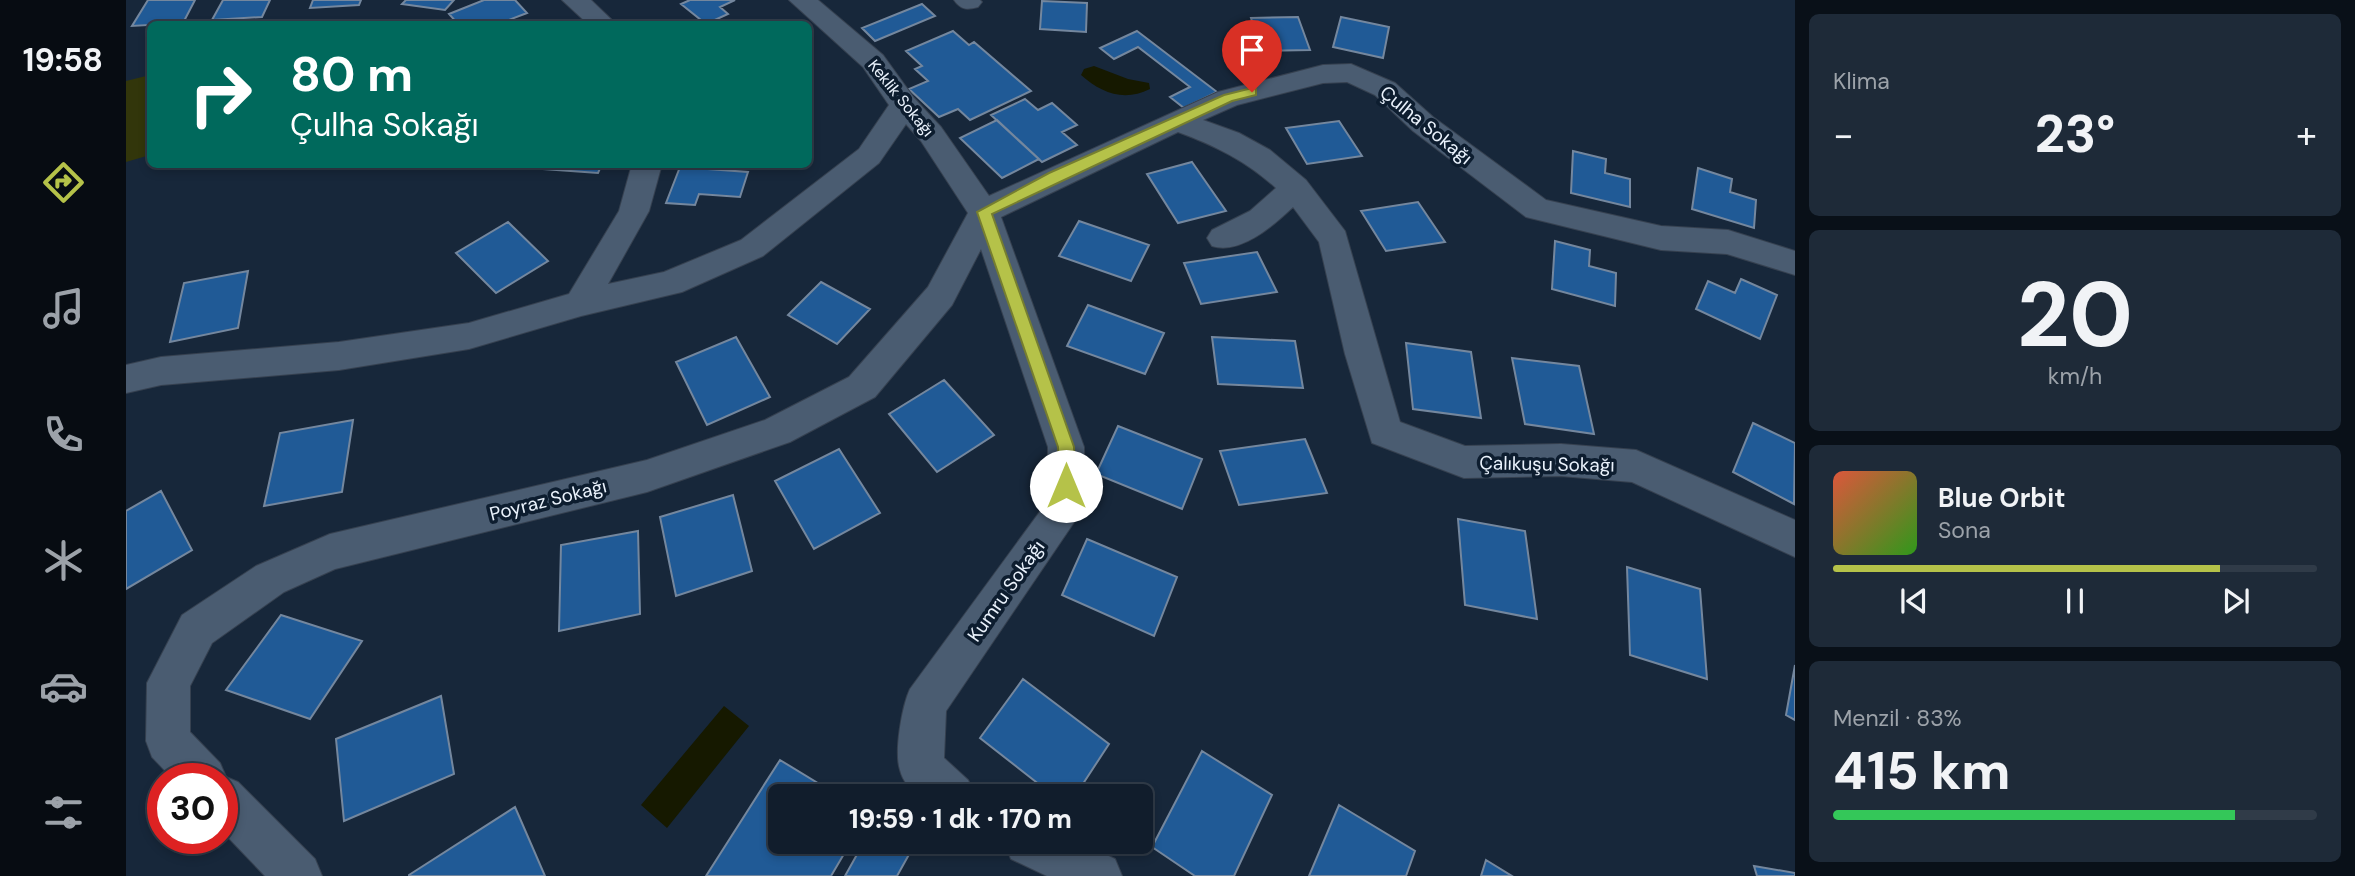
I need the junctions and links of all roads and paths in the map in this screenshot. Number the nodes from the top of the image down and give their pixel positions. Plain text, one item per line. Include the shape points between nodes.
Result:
1 (575, 0) edge
2 (802, 0) edge
3 (600, 21) edge
4 (904, 105) junction
5 (1179, 122) junction
6 (646, 168) edge
7 (1295, 188) junction
8 (984, 212) junction
9 (1223, 238) dead end
10 (1795, 263) edge
11 (581, 303) junction
12 (126, 379) edge
13 (1795, 539) edge
14 (189, 763) edge
15 (940, 784) edge
16 (238, 814) edge
17 (1053, 854) edge
18 (298, 876) edge
19 (1098, 876) edge

1 - 3 street
2 - 4 street, Keklik Sokağı via 873,61
4 - 8 street, Keklik Sokağı via 931,134
4 - 11 street via 869,156 752,248 670,283
5 - 7 street, Çalıkuşu Sokağı via 1260,157
5 - 8 street, Çulha Sokağı
5 - 10 street, Çulha Sokağı via 1228,98 1323,74 1351,73 1385,89 1423,124 1537,209 1661,238 1728,242
6 - 11 street via 634,211
7 - 9 street via 1261,219
7 - 13 street, Çalıkuşu Sokağı via 1334,239 1385,432 1464,462 1561,460 1636,467
8 - 14 street, Poyraz Sokağı via 940,296 862,387 777,430 647,476 331,552 270,579 197,629 167,683 168,741
8 - 15 street, Kumru Sokağı via 1066,447 1066,506 925,704 921,767
11 - 12 street via 469,336 338,356 161,371
16 - 18 street
17 - 19 street

